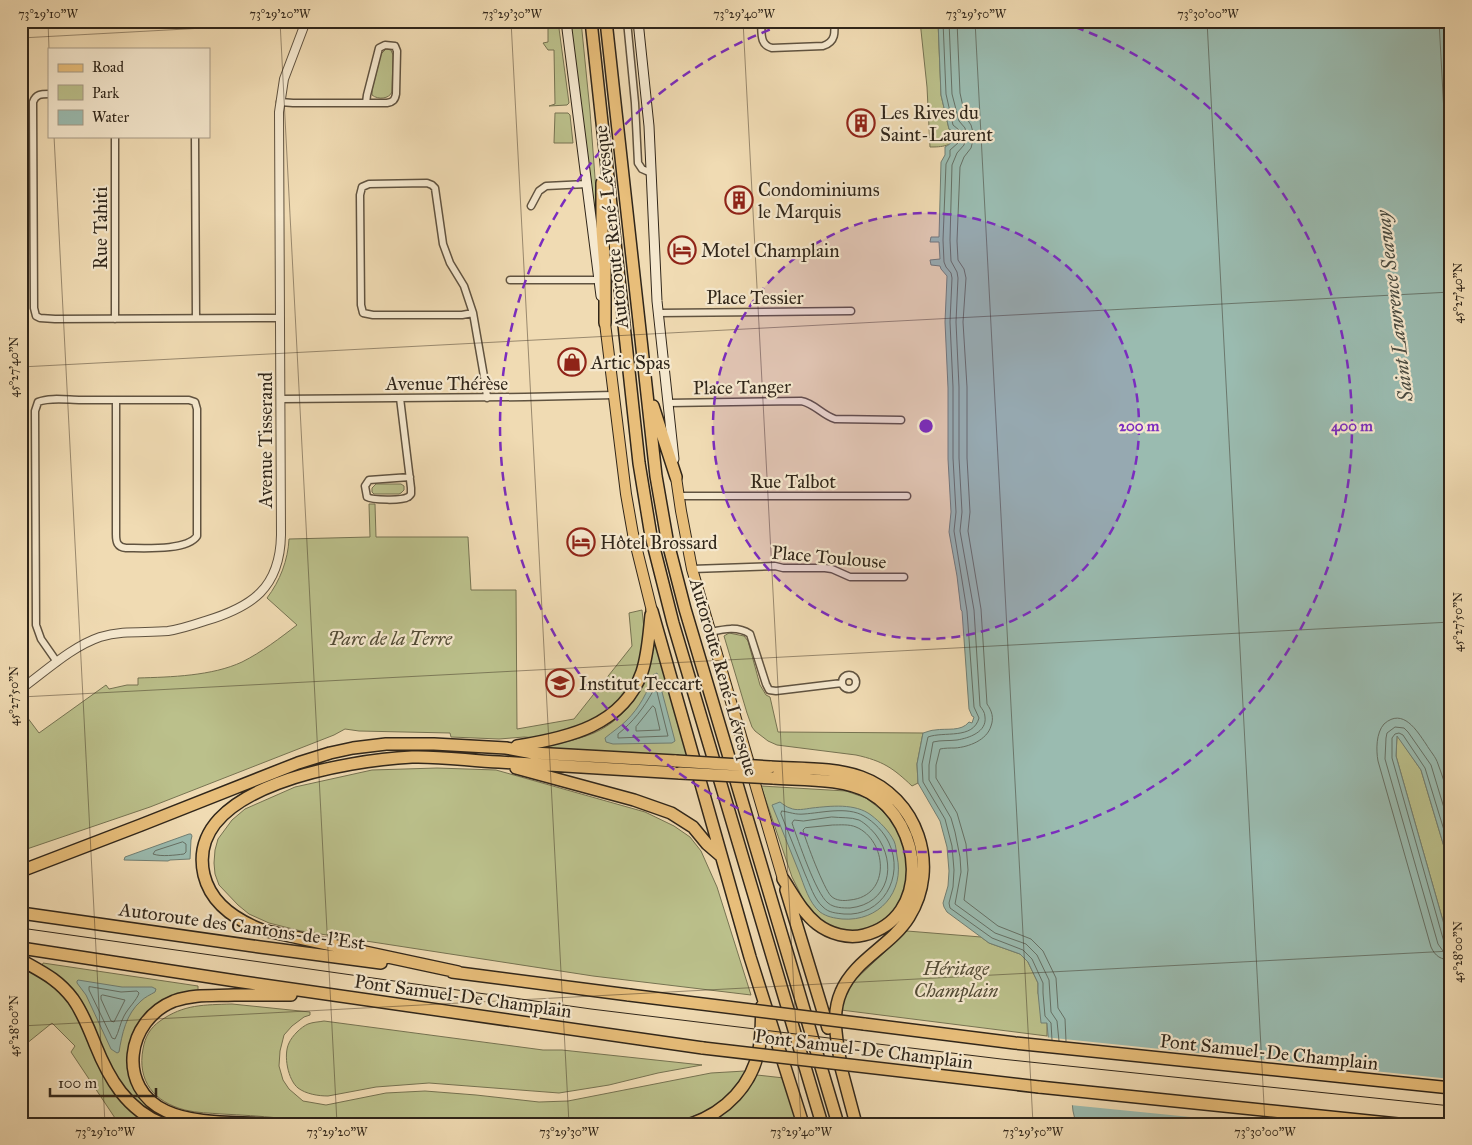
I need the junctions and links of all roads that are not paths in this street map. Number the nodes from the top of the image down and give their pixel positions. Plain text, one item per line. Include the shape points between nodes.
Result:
1 (295, 21) edge
2 (566, 21) edge
3 (591, 21) edge
4 (606, 21) edge
5 (627, 21) edge
6 (638, 21) edge
7 (761, 21) edge
8 (834, 21) edge
9 (305, 23) edge
10 (48, 94) edge
11 (280, 102) junction
12 (366, 103) junction
13 (602, 123) junction
14 (115, 138) edge
15 (195, 138) edge
16 (651, 173) junction
17 (587, 184) junction
18 (531, 206) dead end
19 (510, 280) dead end
20 (599, 280) junction
21 (851, 311) dead end
22 (473, 313) junction
23 (658, 313) junction
24 (196, 318) junction
25 (280, 318) junction
26 (116, 319) junction
27 (605, 323) junction
28 (645, 380) junction
29 (614, 395) junction
30 (400, 398) junction
31 (487, 398) junction
32 (281, 399) junction
33 (116, 400) junction
34 (668, 404) junction
35 (901, 420) dead end
36 (410, 477) junction
37 (676, 477) junction
38 (679, 496) junction
39 (907, 496) dead end
40 (692, 569) junction
41 (904, 577) dead end
42 (652, 611) junction
43 (711, 632) junction
44 (57, 662) junction
45 (842, 683) dead end
46 (21, 689) edge
47 (506, 748) junction
48 (497, 762) junction
49 (772, 773) junction
50 (721, 856) junction
51 (21, 871) edge
52 (783, 879) junction
53 (21, 913) edge
54 (21, 948) edge
55 (21, 960) edge
56 (458, 972) junction
57 (327, 994) junction
58 (762, 999) junction
59 (842, 1070) junction
60 (1451, 1088) edge
61 (164, 1124) edge
62 (264, 1124) edge
63 (692, 1124) edge
64 (803, 1124) edge
65 (822, 1124) edge
66 (838, 1124) edge
67 (856, 1124) edge
68 (1398, 1124) edge

1 - 9 street
2 - 17 main road
3 - 13 highway, Autoroute René-Lévesque
4 - 28 highway, Autoroute René-Lévesque
5 - 16 street via 638,163
6 - 16 main road
7 - 8 street via 763,43 770,48 828,44 835,33
9 - 11 street, Avenue Tisserand via 284,79
10 - 26 street via 38,95 33,102 35,314 43,319
11 - 12 street
11 - 25 street, Avenue Tisserand
12 - 12 street via 395,100 395,46 379,48
13 - 27 highway
13 - 65 highway, Autoroute René-Lévesque via 639,463 655,554
14 - 26 street, Rue Tahiti
15 - 24 street
16 - 23 main road
17 - 18 street via 546,186 539,191
17 - 20 main road
19 - 20 street
20 - 27 main road
21 - 23 street, Place Tessier
22 - 22 street via 373,316 363,313 362,186 428,183 434,186 443,244 462,281
22 - 31 street
23 - 34 main road
24 - 25 street
24 - 26 street
25 - 32 street, Avenue Tisserand
27 - 29 main road
28 - 37 highway
28 - 66 highway, Autoroute René-Lévesque via 657,482 674,572
29 - 31 street, Avenue Thérèse
29 - 42 main road via 633,534
30 - 31 street, Avenue Thérèse
30 - 32 street, Avenue Thérèse
30 - 36 street
32 - 44 street, Avenue Tisserand via 281,542 278,562 264,588 247,605 226,615 175,630 123,632 101,637
33 - 33 street via 117,543 123,548 156,548 193,541 198,532 195,402
33 - 44 street via 46,400 38,402 35,407 36,624 40,639
34 - 35 street, Place Tanger via 801,401 832,418
34 - 37 main road
36 - 36 street via 409,497 366,497 365,486 369,480
37 - 38 main road
38 - 39 street, Rue Talbot
38 - 40 main road
40 - 41 street, Place Toulouse via 775,566 832,569 850,577
40 - 43 main road
42 - 47 highway via 642,674 617,709 576,734
42 - 50 highway
43 - 45 street via 733,629 750,634 770,690
43 - 52 main road
44 - 46 street, Avenue Tisserand
47 - 49 highway, bridge via 534,753 676,761
47 - 51 highway via 397,743 330,753
48 - 49 highway, bridge via 680,773
48 - 50 highway via 661,809 689,824
48 - 56 highway via 443,757 395,758 306,775 255,794 231,808 214,825 203,849 202,867 209,889 224,908 245,923 262,930
49 - 52 highway via 840,783 871,794 888,807 901,824 912,860 910,889 900,911 884,926 861,935 845,936 816,923
49 - 59 highway via 844,772 870,780 902,806 921,844 923,878 912,912 904,924 858,968 839,996 835,1021
50 - 58 highway
52 - 59 highway
53 - 56 highway, Autoroute des Cantons-de-l'Est
54 - 57 highway
55 - 61 highway via 47,974 67,992 80,1011 116,1087 135,1107
56 - 60 highway, Pont Samuel-De Champlain, bridge via 1015,1043
57 - 62 highway via 192,997 161,1008 139,1032 133,1055 135,1074 143,1092 157,1106 191,1119
57 - 68 highway, Pont Samuel-De Champlain, bridge via 755,1054
58 - 63 highway via 760,1045 749,1077 725,1105
58 - 64 highway
59 - 67 highway

